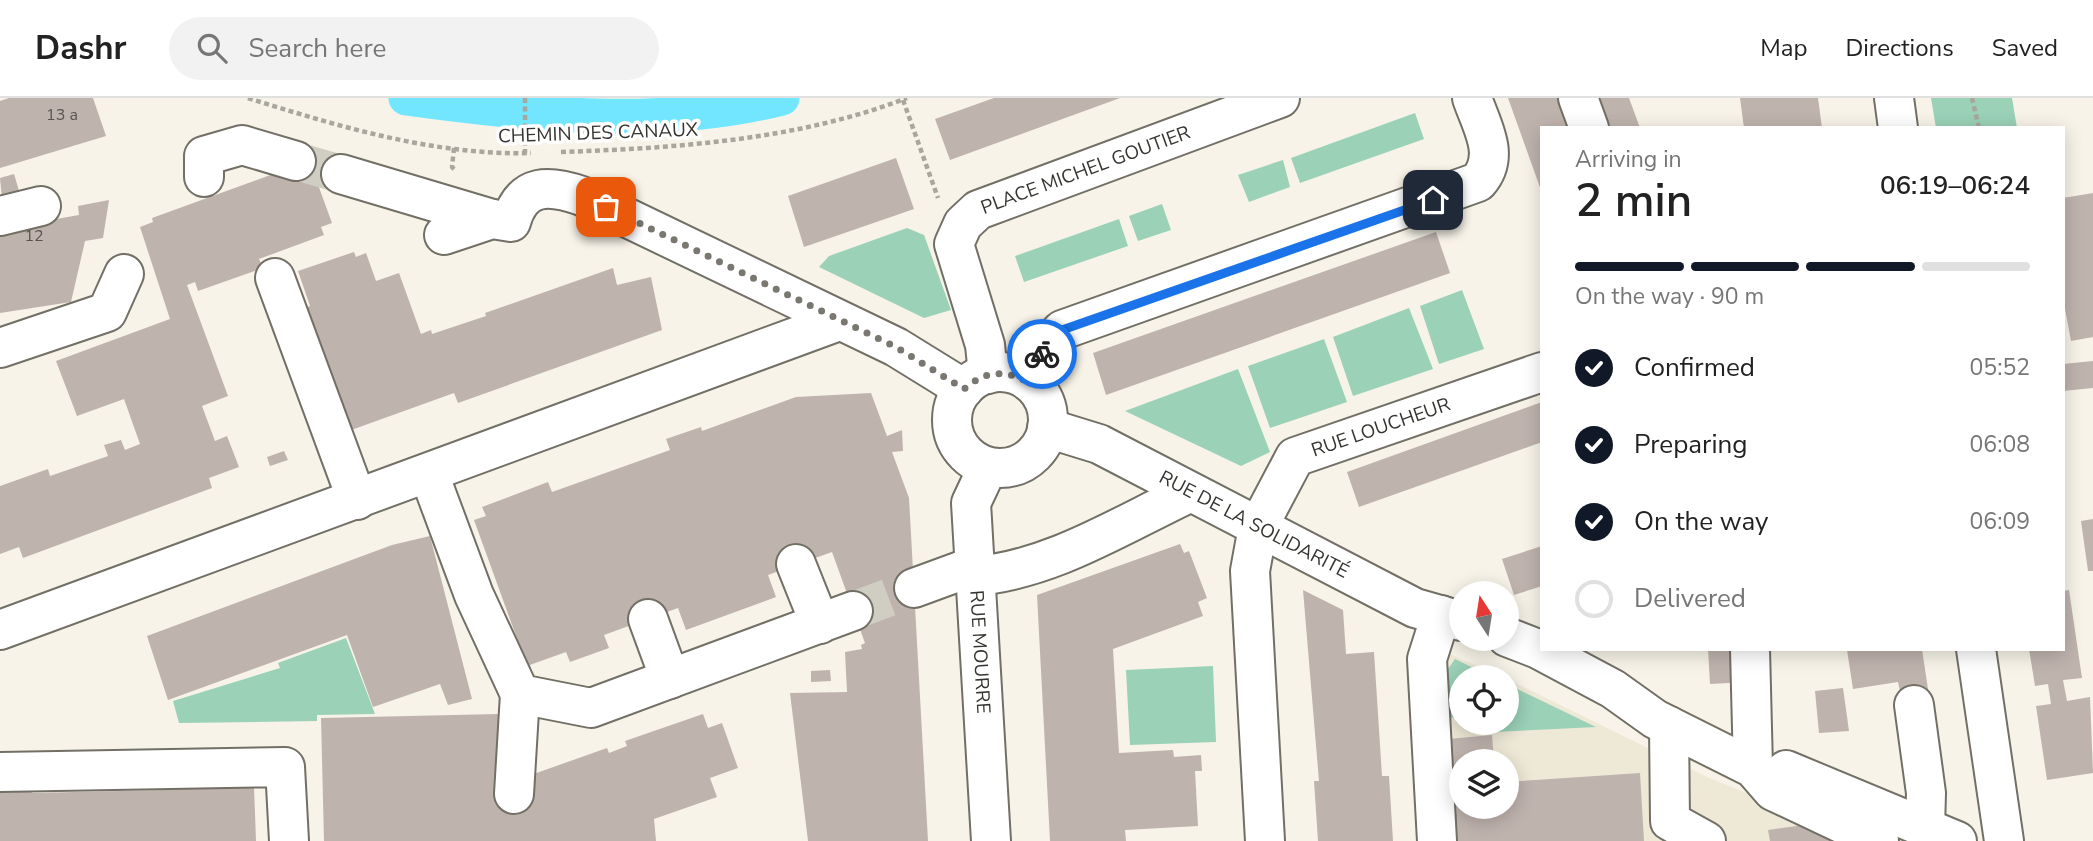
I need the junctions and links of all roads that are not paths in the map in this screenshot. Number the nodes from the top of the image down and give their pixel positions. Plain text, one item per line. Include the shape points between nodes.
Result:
1 (1280, 98) edge
2 (1472, 98) edge
3 (1578, 98) edge
4 (1894, 98) edge
5 (1588, 126) edge
6 (1898, 126) edge
7 (296, 161) tunnel mouth
8 (341, 174) tunnel mouth
9 (204, 177) dead end
10 (41, 206) dead end
11 (0, 216) edge
12 (492, 219) junction
13 (444, 235) dead end
14 (124, 274) dead end
15 (275, 278) dead end
16 (839, 321) junction
17 (0, 348) edge
18 (1540, 373) edge
19 (976, 382) junction
20 (1028, 382) junction
21 (1047, 428) junction
22 (988, 467) junction
23 (429, 474) junction
24 (1189, 493) junction
25 (357, 500) junction
26 (1258, 527) junction
27 (796, 564) dead end
28 (974, 571) junction
29 (914, 588) tunnel mouth
30 (1449, 617) edge
31 (648, 619) dead end
32 (1449, 621) edge
33 (0, 630) edge
34 (1519, 642) edge
35 (1540, 650) edge
36 (1542, 651) edge
37 (1750, 651) edge
38 (1976, 651) edge
39 (670, 679) junction
40 (520, 694) junction
41 (1914, 705) dead end
42 (1662, 723) junction
43 (1753, 768) junction
44 (0, 772) edge
45 (514, 794) dead end
46 (1941, 834) edge
47 (289, 841) edge
48 (991, 841) edge
49 (1265, 841) edge
50 (1437, 841) edge
51 (1706, 841) edge
52 (1880, 841) edge
53 (2004, 841) edge

1 - 19 street, PLACE MICHEL GOUTIER via 978,210 963,224 954,244 985,345
2 - 20 street via 1492,155 1488,171 1478,182 1062,330 1043,350
3 - 5 street
4 - 6 street
7 - 9 street via 242,145 204,156
8 - 12 street
10 - 11 street
12 - 13 street
12 - 16 street via 511,222 532,192 558,188
14 - 17 street via 107,312
15 - 25 street
16 - 19 street
16 - 23 street
18 - 26 street, RUE LOUCHEUR via 1295,457
19 - 20 street via 1009,374
19 - 22 street via 952,414 952,428 964,453
20 - 21 street via 1044,402
21 - 22 street via 1032,456 1004,468
21 - 24 street, RUE DE LA SOLIDARITÉ via 1098,444
22 - 28 street, RUE MOURRE via 971,503
23 - 25 street
23 - 40 street via 474,595
24 - 26 street, RUE DE LA SOLIDARITÉ
24 - 28 street via 1047,561 995,574
25 - 33 street
26 - 30 street, RUE DE LA SOLIDARITÉ via 1415,608
26 - 49 street, RUE LOUCHEUR via 1250,571
27 - 39 street via 836,617
28 - 29 street
28 - 48 street, RUE MOURRE
31 - 39 street
32 - 50 street via 1427,659
34 - 35 street
36 - 42 street via 1613,689
37 - 43 street
38 - 53 street
39 - 40 street via 591,708
40 - 45 street
41 - 46 street via 1926,793
42 - 43 street
42 - 51 street via 1670,821
43 - 46 street via 1779,767
43 - 52 street via 1773,791
44 - 47 street via 285,767

